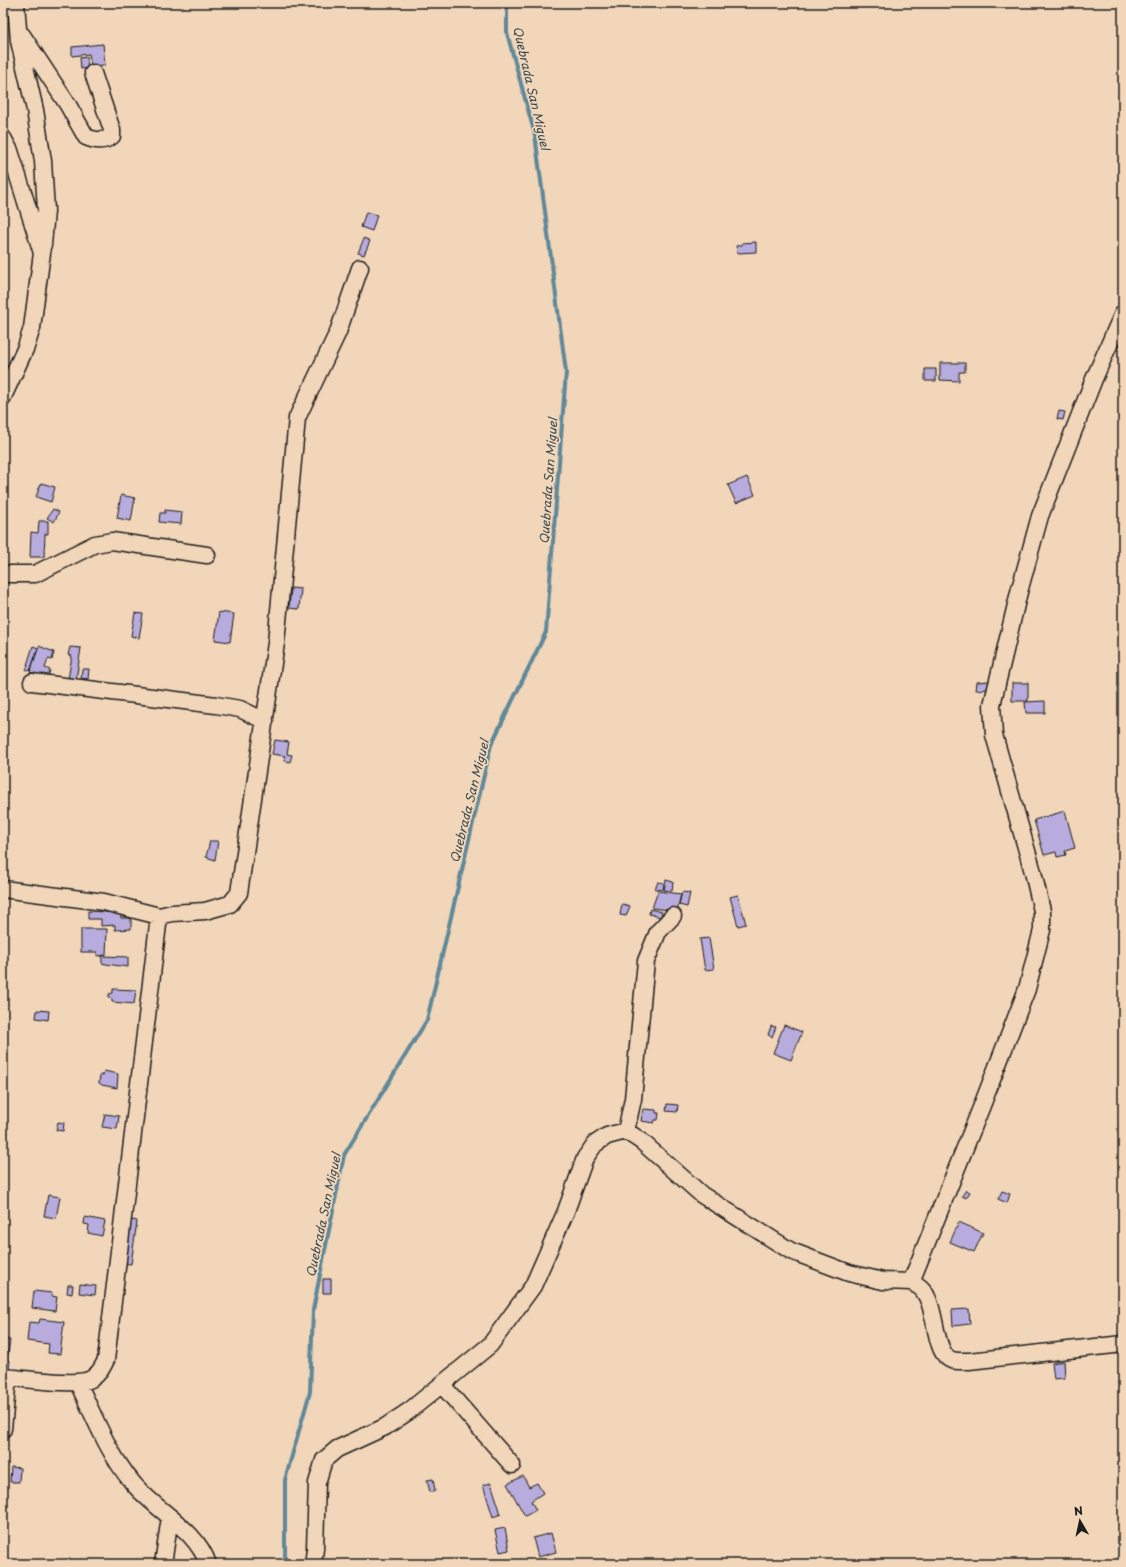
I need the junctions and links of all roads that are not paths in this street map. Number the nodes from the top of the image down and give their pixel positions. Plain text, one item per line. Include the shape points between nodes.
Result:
1 (16, 3) edge
2 (18, 29) junction
3 (94, 73) dead end
4 (3, 138) edge
5 (42, 253) junction
6 (360, 268) dead end
7 (1123, 313) edge
8 (3, 397) edge
9 (207, 555) dead end
10 (3, 574) edge
11 (32, 682) dead end
12 (265, 721) junction
13 (3, 889) edge
14 (159, 916) junction
15 (673, 916) dead end
16 (626, 1131) junction
17 (911, 1282) junction
18 (1123, 1344) edge
19 (5, 1377) edge
20 (78, 1383) junction
21 (442, 1385) junction
22 (3, 1429) edge
23 (512, 1465) dead end
24 (170, 1517) junction
25 (163, 1564) edge
26 (208, 1564) edge
27 (313, 1564) edge

1 - 2 street
2 - 3 street via 68,105 86,138 107,139 112,136 112,130
2 - 5 street via 43,161 46,211
4 - 5 street via 10,151
5 - 8 street via 32,328
6 - 12 street via 338,332 297,418 276,643
7 - 17 street via 1040,516 992,705 994,735 1042,911 1042,930 1024,996
9 - 10 street via 112,541 95,544 36,574
11 - 12 street via 216,704 240,709
12 - 14 street via 239,893 230,904 205,911
13 - 14 street via 104,902
14 - 20 street via 106,1360 101,1370 90,1380
15 - 16 street via 658,932 646,961 633,1099
16 - 17 street via 641,1140 702,1195 791,1251 850,1273 883,1281
16 - 21 street via 607,1136 595,1144 585,1158 566,1211 533,1286 490,1345
17 - 18 street via 922,1289 929,1300 942,1350 947,1358 954,1361
19 - 20 street
19 - 22 street
20 - 24 street via 104,1439 132,1483
21 - 23 street
21 - 27 street via 385,1427 336,1449 324,1460 316,1483
24 - 25 street
24 - 26 street via 196,1542

